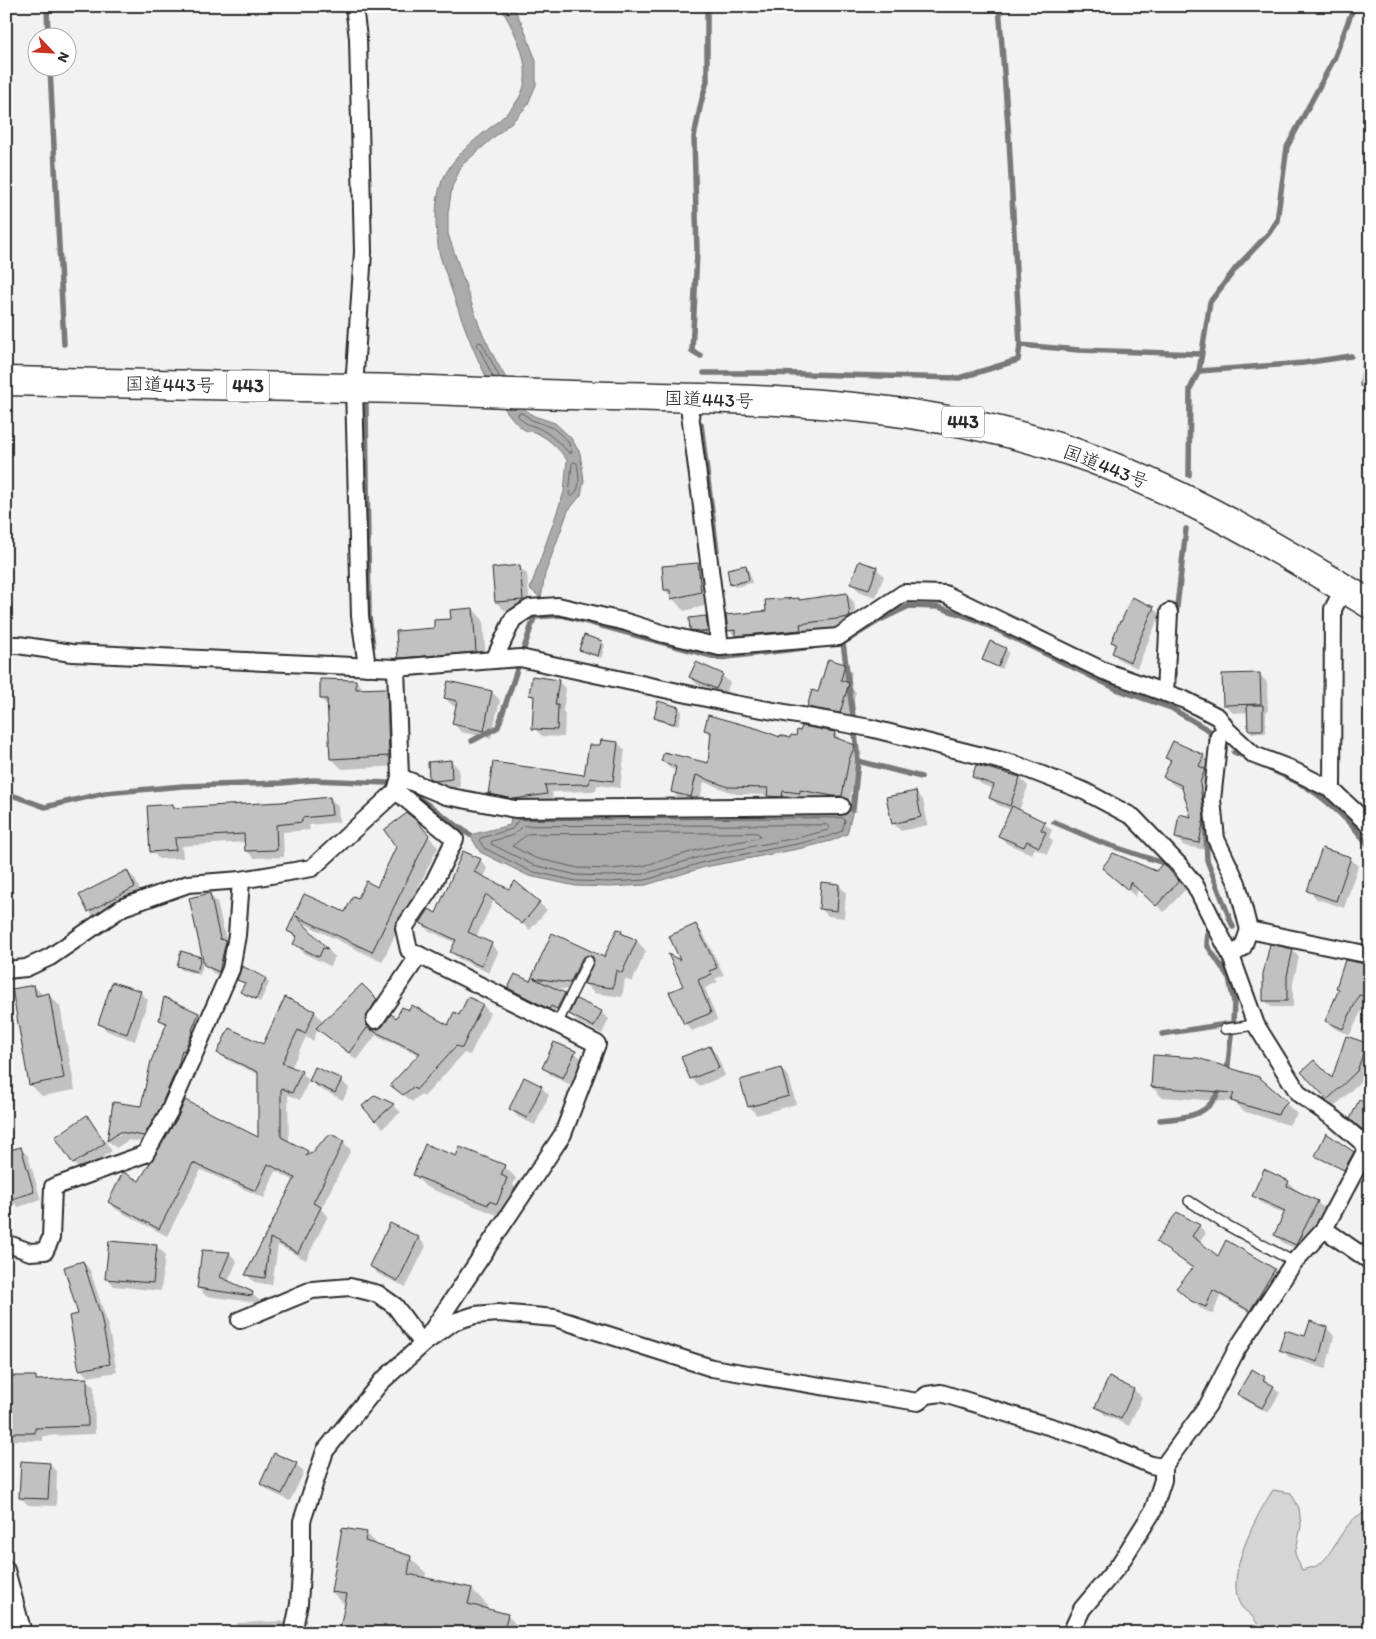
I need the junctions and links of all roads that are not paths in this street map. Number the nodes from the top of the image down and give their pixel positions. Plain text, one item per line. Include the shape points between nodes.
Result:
1 (354, 6) edge
2 (6, 381) edge
3 (354, 388) junction
4 (688, 398) junction
5 (1344, 588) junction
6 (1370, 604) edge
7 (1169, 612) dead end
8 (6, 645) edge
9 (720, 647) junction
10 (494, 660) junction
11 (368, 667) junction
12 (396, 668) junction
13 (1165, 693) junction
14 (1227, 730) junction
15 (398, 784) junction
16 (1332, 790) junction
17 (841, 806) dead end
18 (1370, 826) edge
19 (241, 880) junction
20 (1249, 930) junction
21 (419, 955) junction
22 (1370, 955) edge
23 (1231, 956) junction
24 (588, 961) dead end
25 (6, 970) edge
26 (375, 1020) dead end
27 (556, 1024) junction
28 (1248, 1026) junction
29 (1225, 1029) dead end
30 (1368, 1148) edge
31 (1188, 1201) dead end
32 (1324, 1229) junction
33 (6, 1243) edge
34 (1370, 1261) edge
35 (1294, 1262) junction
36 (240, 1320) dead end
37 (423, 1344) junction
38 (1163, 1467) junction
39 (6, 1570) edge
40 (23, 1633) edge
41 (293, 1633) edge
42 (1071, 1633) edge

1 - 3 street via 358,38 363,252
2 - 3 highway, 国道443号 / 443
3 - 4 highway, 国道443号 / 443
3 - 11 street via 360,616
4 - 5 highway, 国道443号 / 443 via 847,405 943,418 1036,440 1108,464 1172,492
4 - 9 street
5 - 6 highway, 国道443号 / 443
5 - 16 street via 1332,609
7 - 13 street
8 - 11 street via 72,653
9 - 10 street via 558,606 530,608 513,619
9 - 13 street via 838,637 904,593 945,594 1104,671
10 - 12 street
10 - 23 street via 520,658 734,704 870,728 1014,764 1084,791 1133,817 1179,865 1195,885
11 - 12 street
12 - 15 street
13 - 14 street via 1218,717
14 - 16 street via 1254,755
14 - 20 street via 1219,736 1212,800 1216,839 1238,883
15 - 17 street via 515,809
15 - 19 street via 312,868
15 - 21 street via 455,839 432,886 404,928 409,950
16 - 18 street
19 - 25 street via 188,884 123,906 50,957 26,968
19 - 33 street via 231,969 169,1112 144,1154 53,1187 51,1238 45,1252 30,1252
20 - 22 street
20 - 23 street via 1243,946
21 - 26 street
21 - 27 street
23 - 28 street
24 - 27 lane
27 - 37 street via 597,1044 563,1134
28 - 29 lane
28 - 30 street via 1299,1094
30 - 32 street
31 - 35 lane
32 - 34 street
32 - 35 street
35 - 38 street via 1237,1349 1208,1405
36 - 37 street via 312,1290 350,1287 378,1294 395,1306
37 - 38 street via 453,1322 475,1315 498,1313 555,1318 712,1368 918,1402 927,1395 941,1393 1087,1438
37 - 41 street via 381,1382 325,1451 302,1521 299,1604
38 - 42 street via 1163,1480 1152,1511 1119,1565 1082,1609
39 - 40 street

